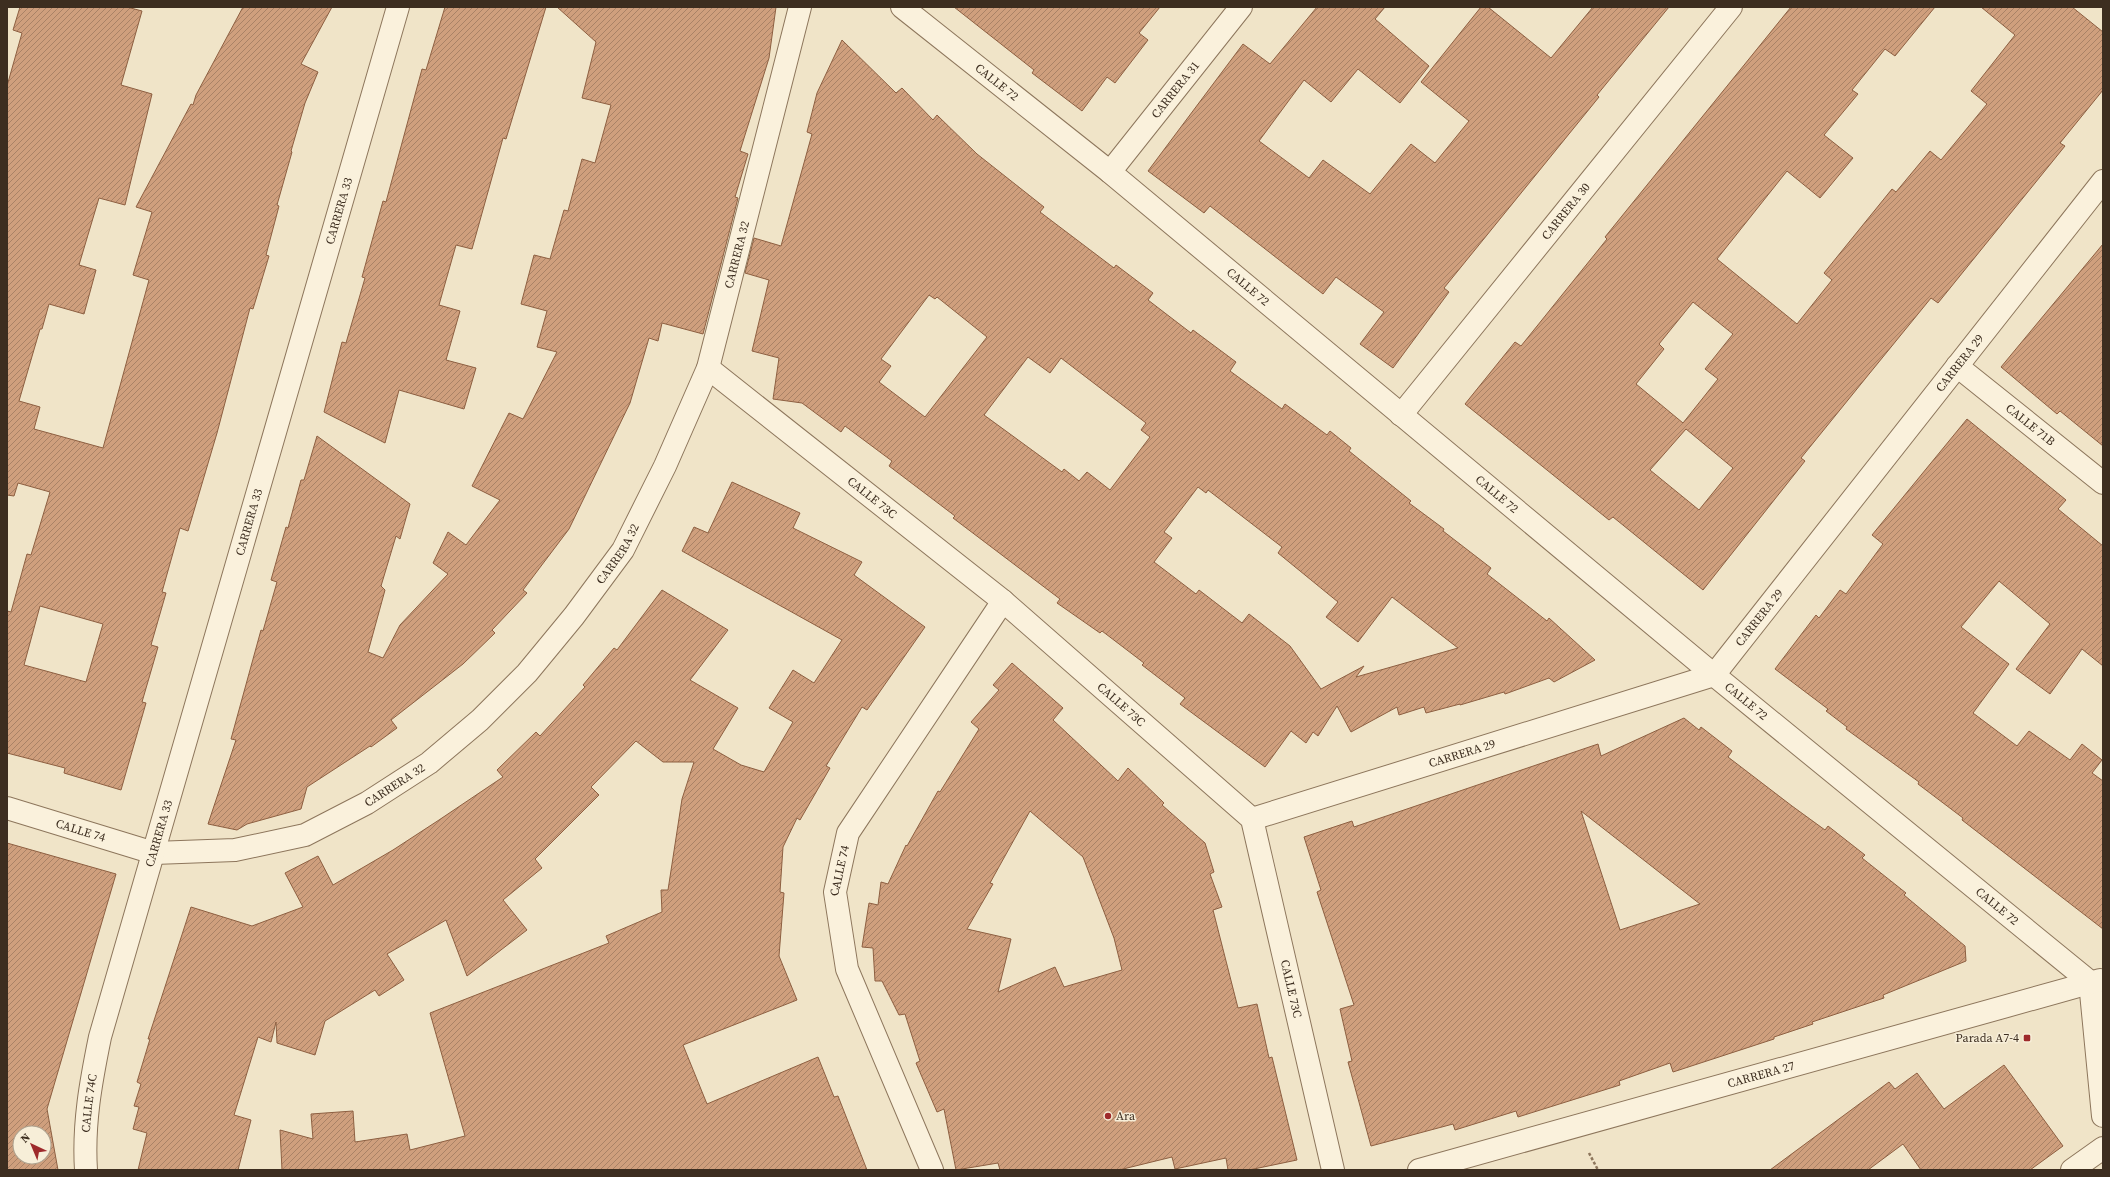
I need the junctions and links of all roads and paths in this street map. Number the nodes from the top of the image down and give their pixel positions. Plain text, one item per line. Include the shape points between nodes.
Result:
1 (398, 7) edge
2 (800, 7) edge
3 (902, 7) edge
4 (1241, 7) edge
5 (1731, 7) edge
6 (1110, 172) junction
7 (2103, 180) edge
8 (1957, 366) junction
9 (708, 368) junction
10 (1401, 415) junction
11 (2103, 483) edge
12 (1003, 601) junction
13 (1714, 675) junction
14 (7, 808) edge
15 (1252, 819) junction
16 (154, 853) junction
17 (2096, 981) edge
18 (100, 1037) joint
19 (2103, 1116) edge
20 (2103, 1148) edge
21 (86, 1170) edge
22 (932, 1170) edge
23 (1333, 1170) edge
24 (1419, 1170) edge
25 (2072, 1170) edge

1 - 16 street, CARRERA 33
2 - 9 street, CARRERA 32
3 - 6 street, CALLE 72
4 - 6 street, CARRERA 31
5 - 10 street, CARRERA 30
6 - 10 street, CALLE 72
7 - 8 street, CARRERA 29
8 - 11 street, CALLE 71B
8 - 13 street, CARRERA 29
9 - 12 street, CALLE 73C
9 - 16 street, CARRERA 32 via 665,466 623,550 527,673 480,720 429,764 367,803 305,835 235,850
10 - 13 street, CALLE 72
12 - 15 street, CALLE 73C
12 - 22 street, CALLE 74 via 848,833 835,892 847,969
13 - 15 street, CARRERA 29
13 - 17 street, CALLE 72
14 - 16 street, CALLE 74
15 - 23 street, CALLE 73C
16 - 18 street, CARRERA 33
17 - 19 street
17 - 24 street, CARRERA 27
18 - 21 street, CALLE 74C via 88,1096 84,1141
20 - 25 street

